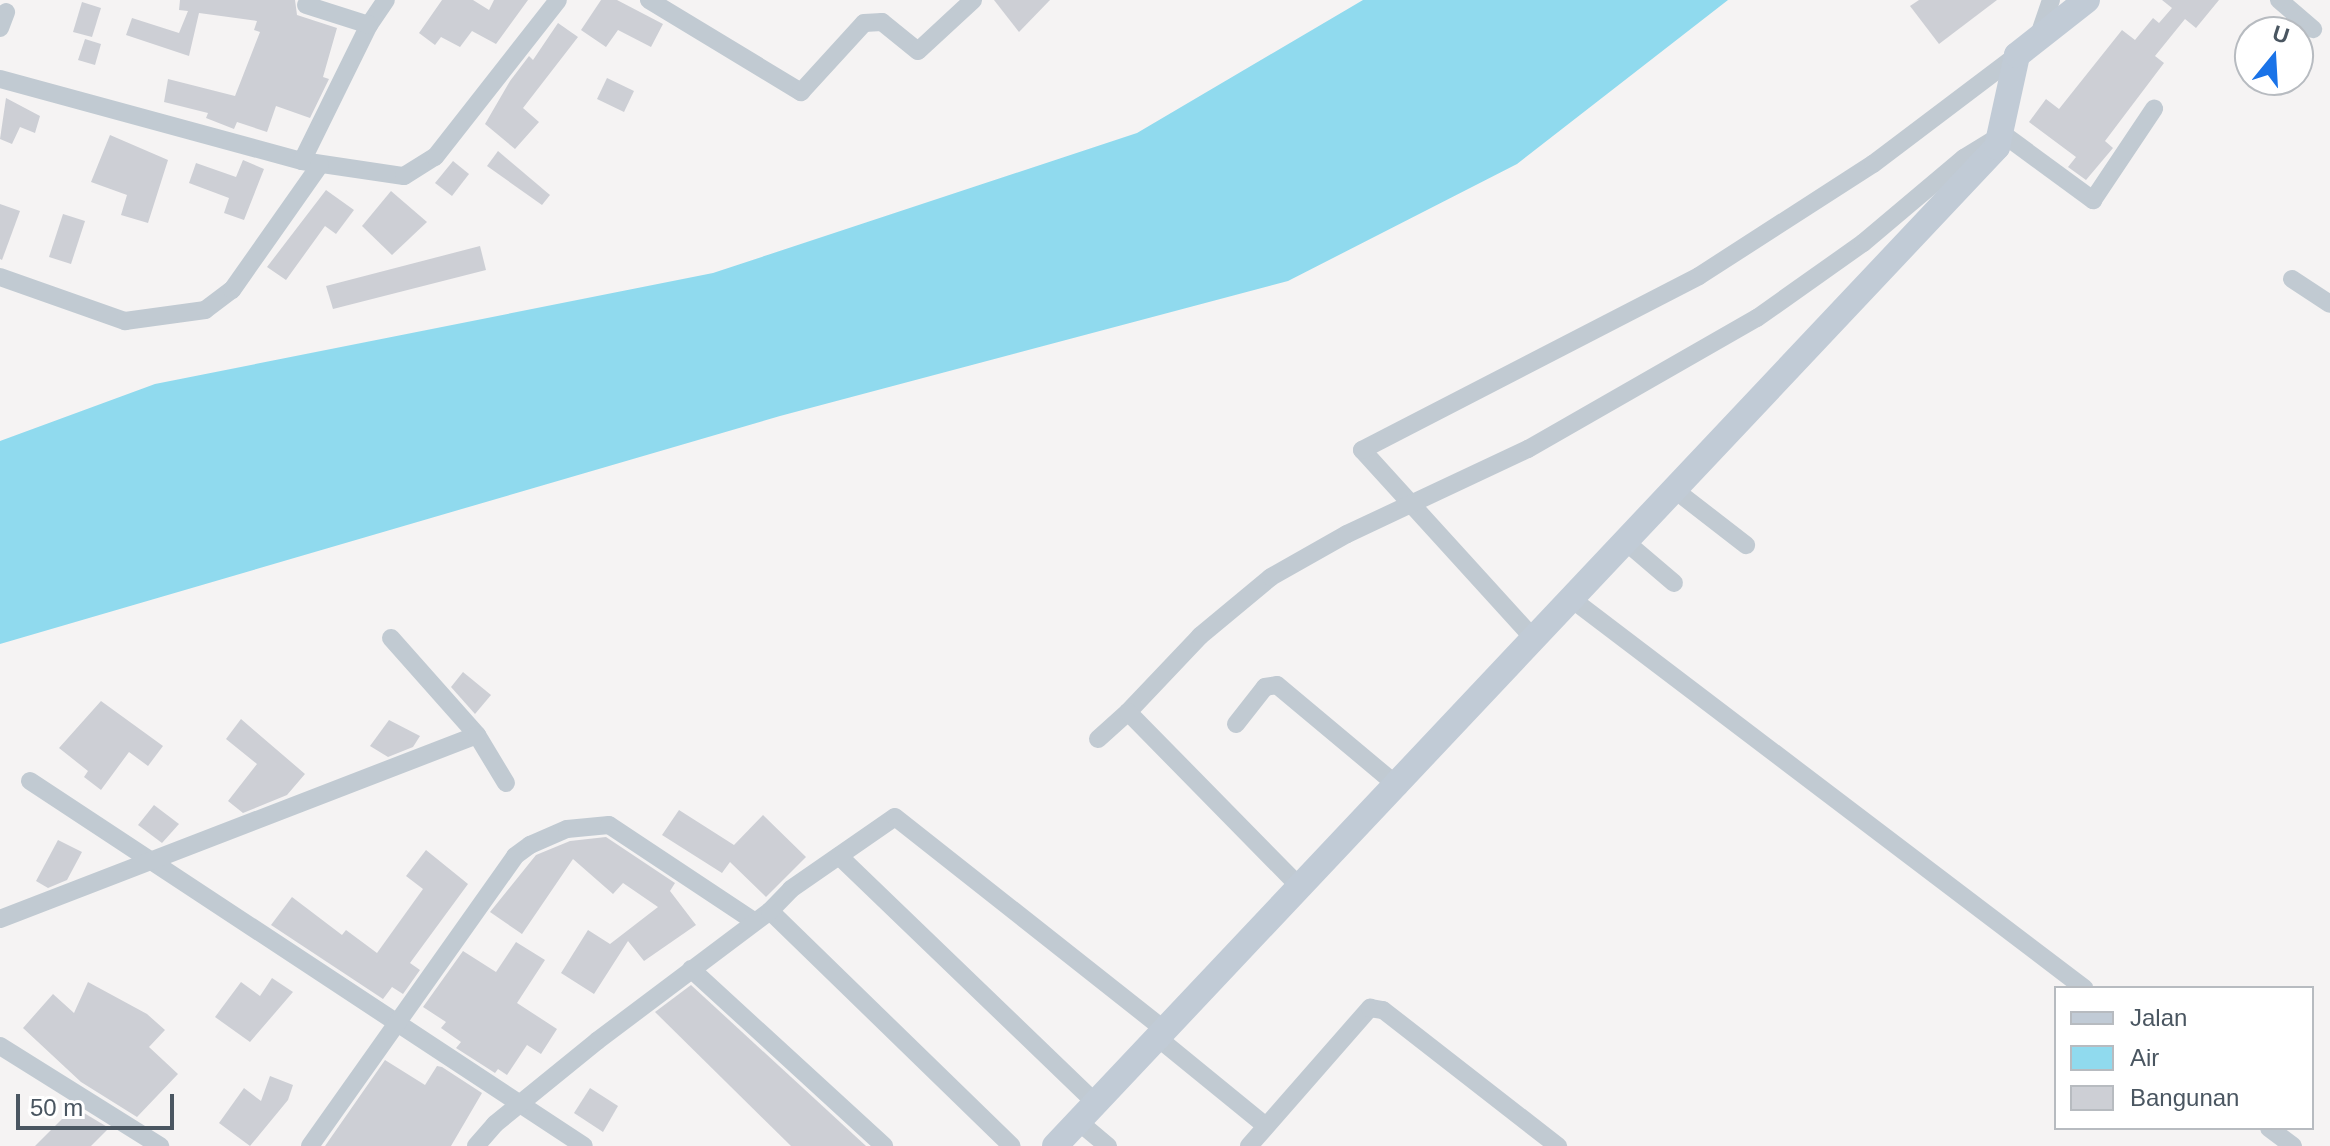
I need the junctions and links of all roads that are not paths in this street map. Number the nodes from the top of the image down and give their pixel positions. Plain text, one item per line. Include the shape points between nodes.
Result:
1 (386, 0) edge
2 (558, 0) edge
3 (649, 0) edge
4 (973, 0) edge
5 (2051, 0) edge
6 (2087, 0) edge
7 (2279, 0) edge
8 (306, 5) dead end
9 (2298, 16) edge
10 (369, 25) junction
11 (2038, 38) junction
12 (2017, 55) junction
13 (0, 79) edge
14 (2154, 109) dead end
15 (2005, 126) junction
16 (311, 163) junction
17 (0, 277) edge
18 (2292, 279) dead end
19 (2330, 304) edge
20 (1675, 490) junction
21 (1413, 507) junction
22 (1626, 542) junction
23 (1746, 545) dead end
24 (1674, 583) dead end
25 (1573, 600) junction
26 (391, 638) dead end
27 (1535, 640) junction
28 (1128, 712) junction
29 (1236, 724) dead end
30 (477, 735) junction
31 (1098, 739) dead end
32 (30, 781) dead end
33 (506, 783) dead end
34 (1399, 787) junction
35 (839, 856) junction
36 (148, 860) junction
37 (1298, 885) junction
38 (762, 916) junction
39 (0, 919) edge
40 (691, 969) junction
41 (2081, 986) edge
42 (394, 1023) junction
43 (1162, 1035) junction
44 (0, 1046) edge
45 (519, 1102) junction
46 (1088, 1113) junction
47 (1266, 1126) junction
48 (2272, 1130) edge
49 (160, 1146) edge
50 (310, 1146) edge
51 (476, 1146) edge
52 (584, 1146) edge
53 (884, 1146) edge
54 (1012, 1146) edge
55 (1055, 1146) edge
56 (1108, 1146) edge
57 (1249, 1146) edge
58 (1558, 1146) edge
59 (2293, 1146) edge

1 - 10 street
2 - 16 street via 419,171 404,176
3 - 4 street via 801,92 864,23 882,22 918,51
5 - 11 street
6 - 11 street
7 - 9 street
8 - 10 street
10 - 16 street
11 - 12 street
12 - 15 street
12 - 21 street via 1873,164 1699,276 1362,450
13 - 16 street
14 - 15 street via 2093,200
15 - 20 street via 1954,194
15 - 21 street via 1863,243 1757,318 1621,400
16 - 17 street via 232,290 205,310 125,321
18 - 19 street
20 - 22 street
20 - 23 street
21 - 27 street
21 - 28 street via 1347,534 1260,584 1200,636
22 - 24 street
22 - 25 street
25 - 27 street
25 - 41 street
26 - 30 street
27 - 34 street
28 - 31 street
28 - 37 street
29 - 34 street via 1265,687 1277,685
30 - 33 street
30 - 36 street via 354,787
32 - 36 street
34 - 37 street
35 - 38 street
35 - 43 street via 895,817
35 - 46 street
36 - 39 street
36 - 42 street
37 - 43 street
38 - 40 street
38 - 42 street via 609,825 567,829 515,856
38 - 54 street
40 - 45 street
40 - 53 street
42 - 45 street
42 - 50 street
43 - 46 street
43 - 47 street
44 - 49 street
45 - 51 street
45 - 52 street
46 - 55 street
46 - 56 street
47 - 57 street
47 - 58 street via 1370,1008 1391,1015
48 - 59 street

